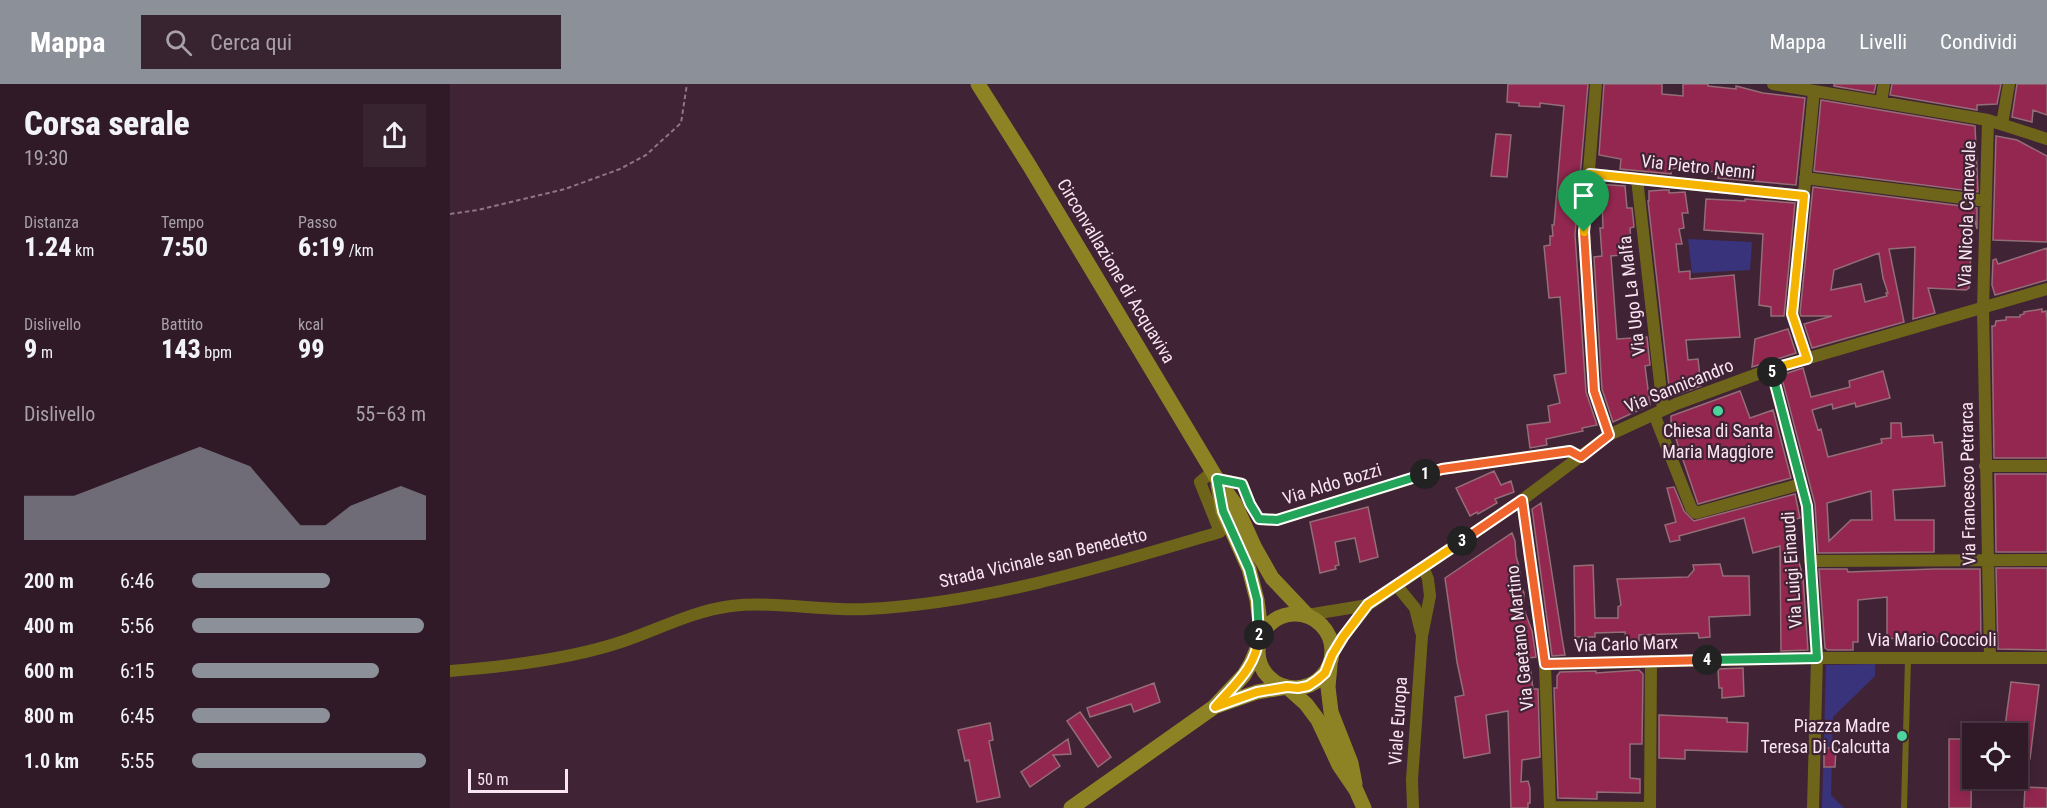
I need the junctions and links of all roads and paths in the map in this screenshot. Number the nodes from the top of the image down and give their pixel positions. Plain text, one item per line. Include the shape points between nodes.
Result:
1 (687, 84) edge
2 (978, 84) edge
3 (1596, 84) edge
4 (1773, 84) edge
5 (1884, 84) edge
6 (2008, 84) edge
7 (1788, 85) edge
8 (1814, 91) junction
9 (1881, 102) junction
10 (1988, 120) junction
11 (2002, 124) junction
12 (2047, 139) edge
13 (1590, 174) junction
14 (1805, 178) junction
15 (1637, 179) junction
16 (1804, 196) junction
17 (1986, 201) junction
18 (450, 214) edge
19 (2047, 289) edge
20 (1983, 309) junction
21 (1807, 359) junction
22 (1771, 369) junction
23 (1658, 411) junction
24 (1609, 435) junction
25 (1581, 457) junction
26 (1985, 466) junction
27 (2047, 466) edge
28 (1215, 475) junction
29 (1801, 484) junction
30 (1522, 500) junction
31 (1987, 559) junction
32 (2047, 560) edge
33 (1809, 561) junction
34 (1423, 567) junction
35 (1397, 586) junction
36 (1368, 604) junction
37 (1307, 615) junction
38 (1422, 636) junction
39 (1258, 646) junction
40 (1817, 658) junction
41 (1908, 658) junction
42 (1990, 658) junction
43 (2047, 658) edge
44 (1331, 659) junction
45 (1651, 661) junction
46 (1545, 664) junction
47 (450, 671) edge
48 (1287, 687) junction
49 (1215, 707) junction
50 (1356, 790) junction
51 (1071, 808) edge
52 (1364, 808) edge
53 (1413, 808) edge
54 (1550, 808) edge
55 (1650, 808) edge
56 (1813, 808) edge
57 (1904, 808) edge

1 - 18 path via 681,123 646,155 620,169 542,195
2 - 28 main road, Circonvallazione di Acquaviva
3 - 13 street
4 - 7 street
5 - 9 street
6 - 11 street
7 - 8 street
8 - 9 street
8 - 14 street
9 - 10 street
10 - 11 street
10 - 17 street, Via Nicola Carnevale
11 - 12 street
13 - 15 street, Via Pietro Nenni
13 - 24 street via 1584,232 1594,391
14 - 16 street
14 - 17 street
15 - 16 street, Via Pietro Nenni
15 - 23 street, Via Ugo La Malfa
16 - 21 street via 1792,314
17 - 20 street, Via Nicola Carnevale
19 - 20 street, Via Sannicandro
20 - 21 street, Via Sannicandro
20 - 26 street, Via Francesco Petrarca
21 - 22 street, Via Sannicandro
22 - 23 street, Via Sannicandro
22 - 29 street, Via Luigi Einaudi
23 - 24 street, Via Sannicandro
23 - 29 street, Via Ugo La Malfa via 1696,513
24 - 25 street, Via Sannicandro
25 - 28 street, Via Aldo Bozzi via 1570,451 1442,469 1267,521 1259,519 1242,484
25 - 30 street, Via Sannicandro
26 - 27 street
26 - 31 street, Via Francesco Petrarca
28 - 37 main road, Circonvallazione di Acquaviva via 1235,504 1272,578
28 - 39 main road via 1223,511 1249,569 1257,600
28 - 47 street, Strada Vicinale san Benedetto via 1200,482 1220,532 1137,557 952,600 867,609 730,606 572,654
29 - 33 street, Via Luigi Einaudi via 1807,506
30 - 34 street, Via Sannicandro
30 - 46 street, Via Gaetano Martino
31 - 32 street
31 - 33 street
31 - 42 street, Via Francesco Petrarca
33 - 40 street, Via Luigi Einaudi
34 - 35 street, Via Sannicandro
34 - 38 street, Viale Europa via 1430,596
35 - 36 street, Via Sannicandro
35 - 38 street, Viale Europa via 1415,608
36 - 37 street
36 - 44 street
37 - 39 main road via 1275,619 1267,626
37 - 44 main road via 1327,630
38 - 53 street, Viale Europa
39 - 48 main road via 1262,668
39 - 49 main road via 1244,675
40 - 41 street, Via Mario Coccioli
40 - 45 street, Via Carlo Marx
40 - 56 street, Via Luigi Einaudi
41 - 42 street, Via Mario Coccioli
41 - 57 lane
42 - 43 street, Via Mario Coccioli
44 - 48 main road via 1325,673 1308,686
44 - 50 main road via 1331,712 1351,763
45 - 46 street, Via Carlo Marx
45 - 55 street
46 - 54 street, Via Gaetano Martino
48 - 49 main road via 1257,692
48 - 50 main road via 1318,720 1339,765
49 - 51 main road
50 - 52 main road
54 - 55 street

